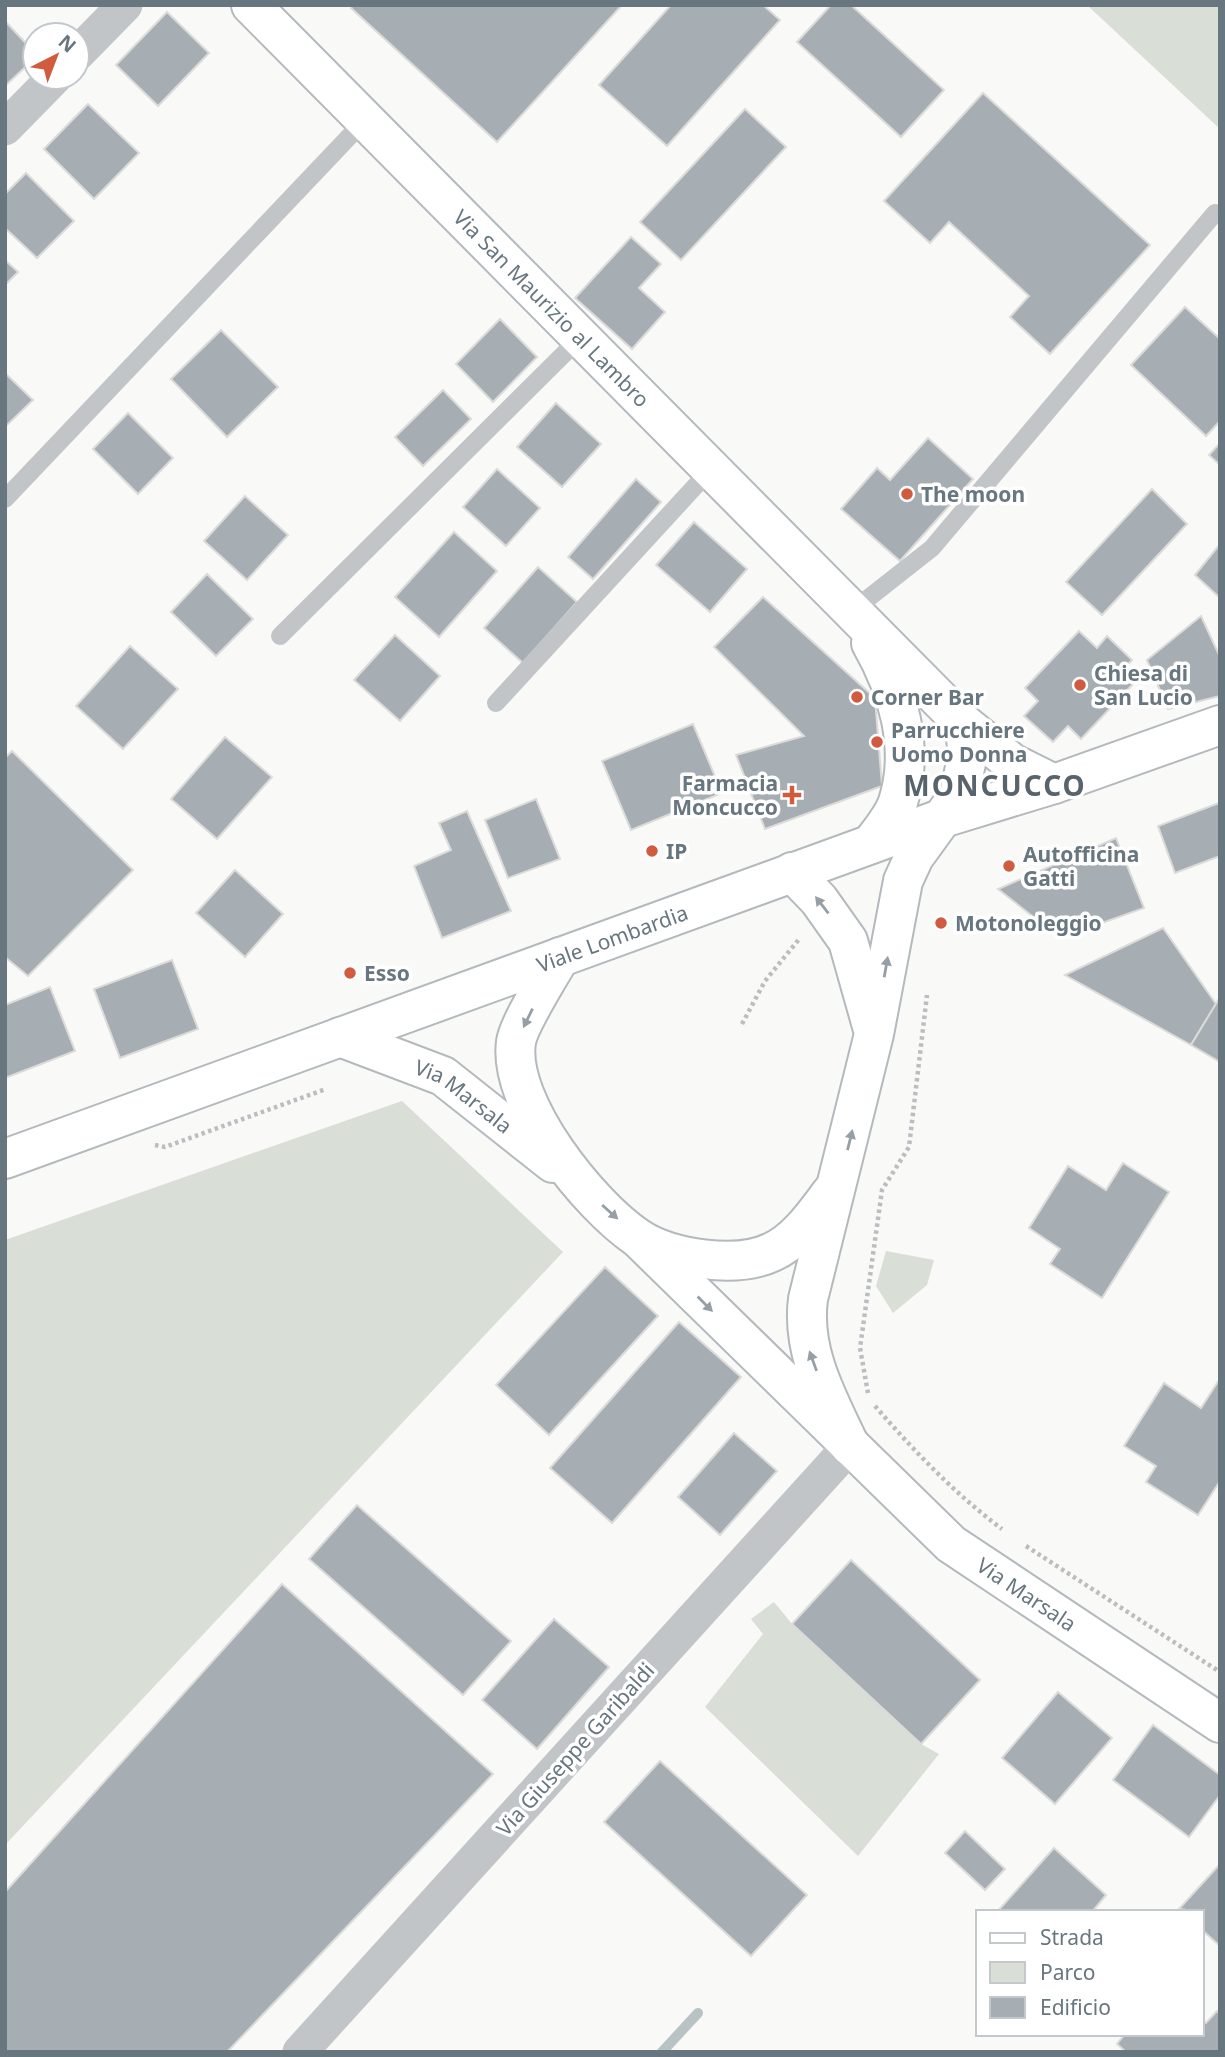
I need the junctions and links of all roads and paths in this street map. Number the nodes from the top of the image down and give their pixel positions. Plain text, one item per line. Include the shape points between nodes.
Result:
1 (124, 5) edge
2 (251, 5) edge
3 (91, 39) edge
4 (41, 91) edge
5 (365, 120) junction
6 (5, 128) edge
7 (1215, 213) dead end
8 (581, 337) junction
9 (712, 469) junction
10 (5, 499) edge
11 (852, 611) junction
12 (280, 636) dead end
13 (496, 703) dead end
14 (964, 724) junction
15 (1220, 725) edge
16 (905, 756) junction
17 (1055, 784) junction
18 (946, 817) junction
19 (872, 844) junction
20 (792, 872) junction
21 (819, 900) junction
22 (560, 957) junction
23 (927, 995) dead end
24 (742, 1024) dead end
25 (874, 1034) junction
26 (340, 1037) junction
27 (5, 1159) edge
28 (573, 1179) junction
29 (838, 1184) junction
30 (639, 1239) junction
31 (850, 1446) junction
32 (1013, 1536) dead end
33 (1024, 1544) dead end
34 (1220, 1672) edge
35 (1220, 1723) edge
36 (300, 2052) edge

1 - 3 street
2 - 5 main road, Via San Maurizio al Lambro
4 - 6 street
5 - 8 main road, Via San Maurizio al Lambro
5 - 10 lane
7 - 11 lane via 932,548
8 - 9 main road, Via San Maurizio al Lambro
8 - 12 lane
9 - 11 main road, Via San Maurizio al Lambro
9 - 13 lane
11 - 14 main road, Via San Maurizio al Lambro
11 - 16 main road, Via San Maurizio al Lambro via 886,669 899,708
14 - 17 main road, Via San Maurizio al Lambro via 1012,763
14 - 18 main road via 965,775
15 - 17 main road, Viale Lombardia
16 - 18 main road, Via San Maurizio al Lambro via 920,786
16 - 19 main road, Via San Maurizio al Lambro via 897,803
17 - 18 main road, Viale Lombardia
18 - 19 main road, Viale Lombardia
25 -> 18 main road, Via Marsala via 903,881 914,857
19 - 20 main road, Viale Lombardia
20 - 21 main road, Via Marsala
20 - 22 main road, Viale Lombardia
21 - 24 path via 814,919 765,981
25 -> 21 main road, Via Marsala via 848,941
22 - 26 main road, Viale Lombardia
22 -> 28 main road, Via Marsala via 516,1041 519,1082 541,1129
23 - 32 path via 909,1147 882,1190 860,1348 869,1400 968,1502
29 -> 25 main road, Via Marsala
26 - 27 main road, Viale Lombardia
26 - 28 main road, Via Marsala via 443,1076
28 -> 30 main road, Via Marsala
29 - 30 main road, Via Marsala via 807,1224 772,1252 727,1261 685,1257
31 -> 29 main road, Via Marsala via 809,1350 805,1321
30 -> 31 main road, Via Marsala
31 - 35 main road, Via Marsala via 951,1544
31 - 36 street, Via Giuseppe Garibaldi
33 - 34 path

